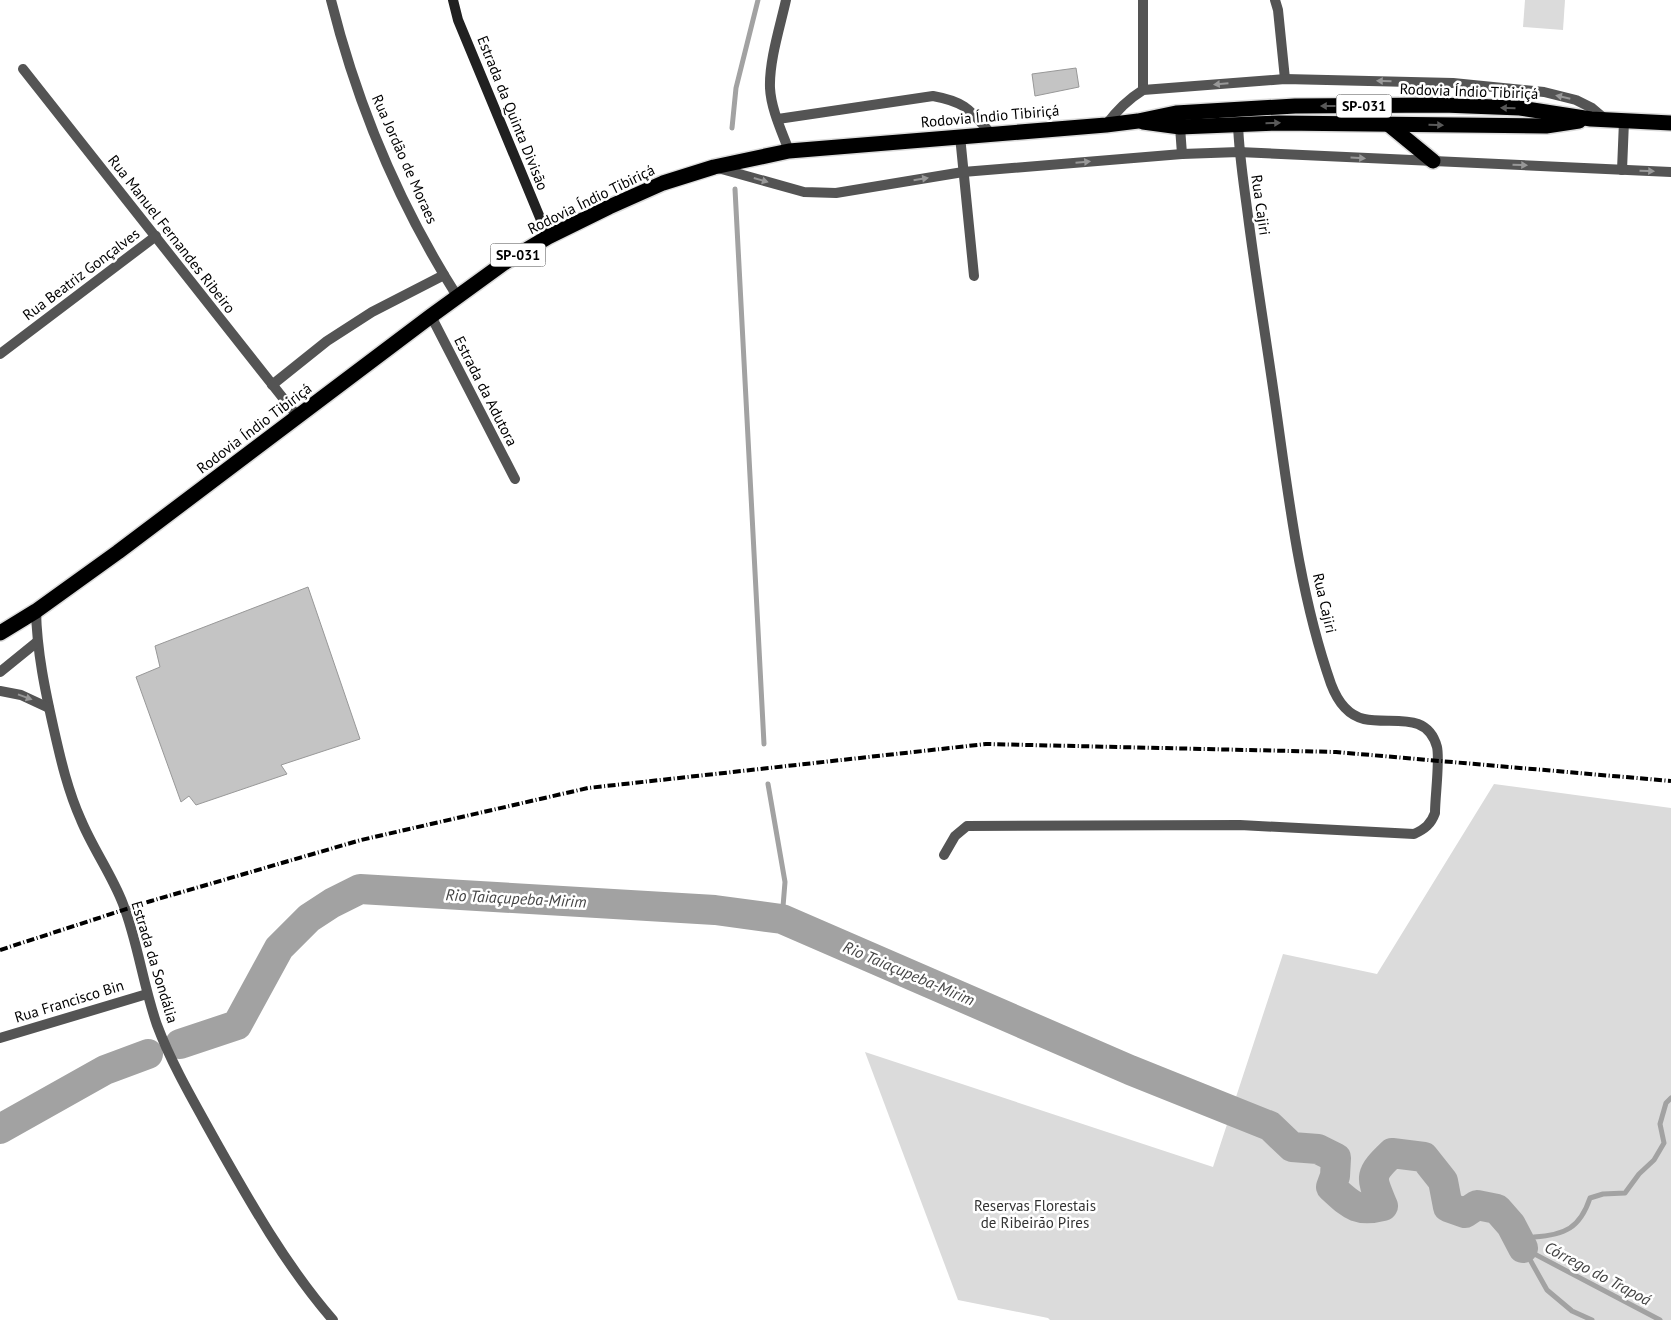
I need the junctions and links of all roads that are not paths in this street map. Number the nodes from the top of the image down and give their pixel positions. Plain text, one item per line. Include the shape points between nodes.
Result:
1 (331, 0) edge
2 (453, 0) edge
3 (786, 0) edge
4 (1143, 0) edge
5 (1286, 0) edge
6 (1277, 5) edge
7 (23, 69) dead end
8 (1285, 79) junction
9 (1143, 90) junction
10 (778, 119) junction
11 (1598, 119) junction
12 (1138, 121) junction
13 (1624, 121) junction
14 (1671, 123) edge
15 (1238, 124) junction
16 (1388, 124) junction
17 (1106, 125) junction
18 (1180, 127) junction
19 (991, 134) junction
20 (960, 136) junction
21 (789, 152) junction
22 (1239, 152) junction
23 (1182, 154) junction
24 (1433, 162) junction
25 (714, 167) junction
26 (1622, 170) junction
27 (963, 172) junction
28 (1671, 172) edge
29 (156, 236) junction
30 (548, 237) junction
31 (444, 275) junction
32 (974, 276) dead end
33 (457, 296) junction
34 (431, 316) junction
35 (0, 354) edge
36 (272, 384) junction
37 (298, 417) junction
38 (514, 479) dead end
39 (36, 611) junction
40 (0, 633) edge
41 (37, 642) junction
42 (0, 672) edge
43 (0, 691) edge
44 (49, 708) junction
45 (944, 855) dead end
46 (147, 994) junction
47 (0, 1038) edge
48 (332, 1320) edge

1 - 31 street, Rua Jordão de Moraes via 374,135 406,205
2 - 30 street, Estrada da Quinta Divisão via 458,20
3 - 10 street via 770,88
4 - 9 street
5 - 6 street
6 - 8 street
7 - 29 street, Rua Manuel Fernandes Ribeiro
8 -> 9 street
11 -> 8 street via 1592,108 1576,100 1544,92 1453,83
9 - 17 street via 1118,108
10 - 19 street via 933,96 952,99 969,108
10 - 21 street
11 -> 12 highway, Rodovia Índio Tibiriçá / SP-031 via 1520,108 1443,105 1252,108 1176,113
11 - 13 highway, Rodovia Índio Tibiriçá / SP-031
16 -> 11 highway, Rodovia Índio Tibiriçá / SP-031 via 1546,126
12 - 17 highway, Rodovia Índio Tibiriçá / SP-031
12 - 18 highway, Rodovia Índio Tibiriçá / SP-031
13 - 14 highway, Rodovia Índio Tibiriçá / SP-031
13 - 26 street
15 -> 16 highway, Rodovia Índio Tibiriçá / SP-031
15 - 18 highway, Rodovia Índio Tibiriçá / SP-031
15 - 22 street, Rua Cajiri
16 - 24 highway
17 - 19 highway, Rodovia Índio Tibiriçá / SP-031
18 - 23 street
19 - 20 highway, Rodovia Índio Tibiriçá / SP-031
20 - 21 highway, Rodovia Índio Tibiriçá / SP-031
20 - 27 street
21 - 25 highway, Rodovia Índio Tibiriçá / SP-031
22 - 23 street
22 -> 24 street
22 - 45 street, Rua Cajiri via 1297,546 1310,613 1332,686 1347,710 1365,719 1409,721 1428,730 1433,737 1438,749 1432,822 1414,834 1240,825 967,826 955,836
27 -> 23 street
24 -> 26 street
25 -> 27 street via 820,193
25 - 30 highway, Rodovia Índio Tibiriçá / SP-031 via 663,184
26 -> 28 street
27 - 32 street
29 - 35 street, Rua Beatriz Gonçalves
29 - 36 street, Rua Manuel Fernandes Ribeiro
30 - 33 highway, Rodovia Índio Tibiriçá / SP-031
31 - 33 street, Rua Jordão de Moraes
31 - 36 street via 372,312 327,341
33 - 34 highway, Rodovia Índio Tibiriçá / SP-031
34 - 37 highway, Rodovia Índio Tibiriçá / SP-031
34 - 38 street, Estrada da Adutora
36 - 37 street, Rua Manuel Fernandes Ribeiro
37 - 39 highway, Rodovia Índio Tibiriçá / SP-031
39 - 40 highway, Rodovia Índio Tibiriçá / SP-031
39 - 41 street, Estrada da Sondália
41 - 42 street
41 - 44 street, Estrada da Sondália
43 -> 44 street
44 - 46 street, Estrada da Sondália via 65,778 81,822 123,903
46 - 47 street, Rua Francisco Bin
46 - 48 street, Estrada da Sondália via 181,1078 243,1190 290,1264

